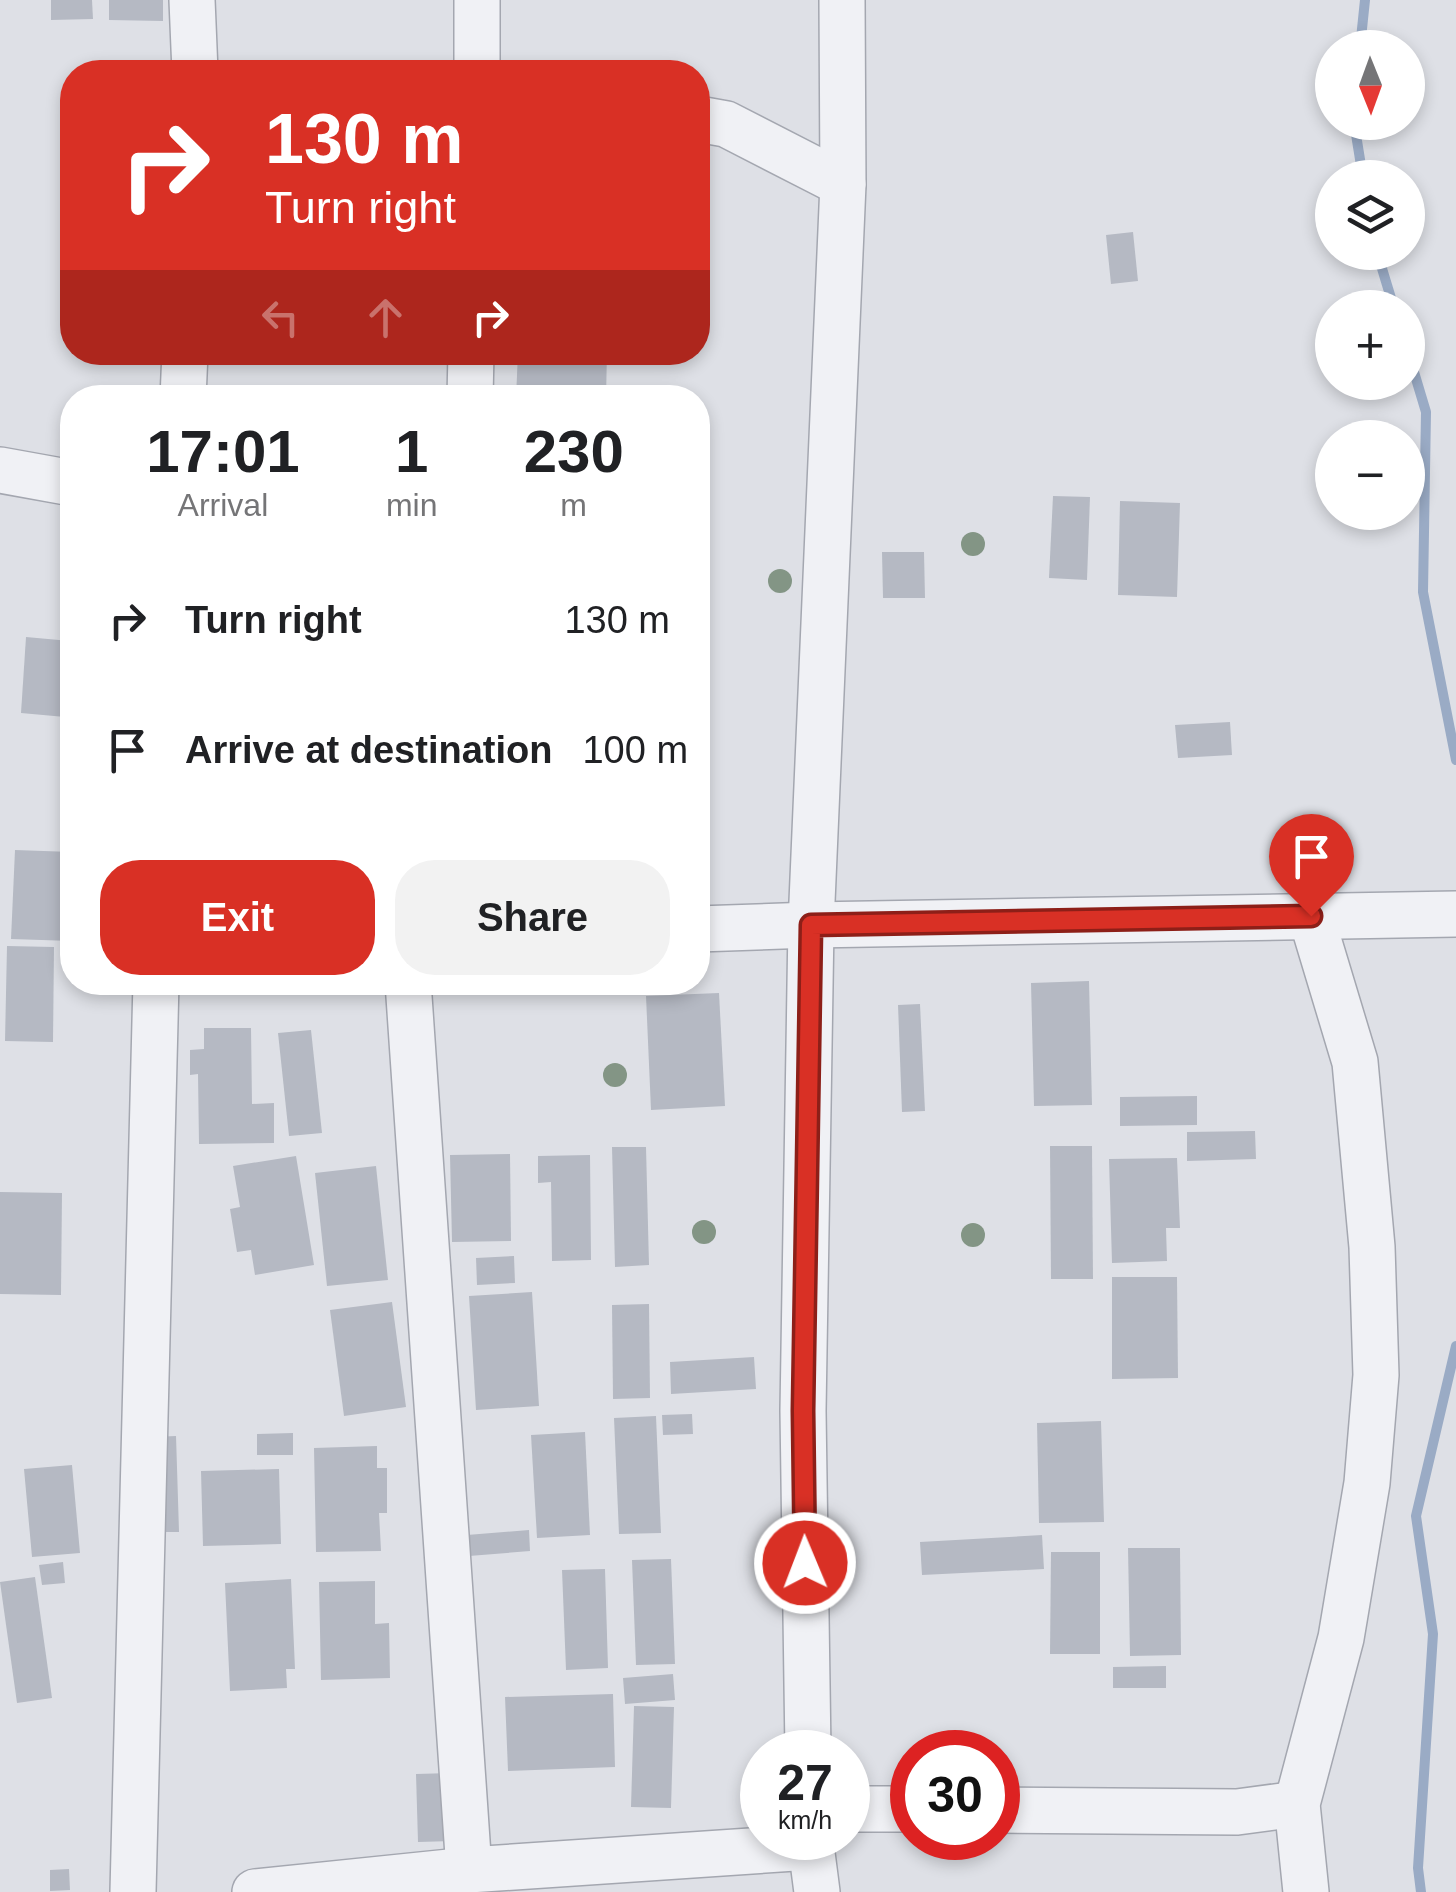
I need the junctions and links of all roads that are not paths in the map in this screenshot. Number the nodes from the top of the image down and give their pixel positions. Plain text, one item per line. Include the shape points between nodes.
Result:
1 (192, 0) edge
2 (478, 0) edge
3 (842, 0) edge
4 (195, 60) edge
5 (477, 60) edge
6 (710, 121) edge
7 (843, 184) junction
8 (0, 470) edge
9 (60, 481) edge
10 (1456, 914) edge
11 (1311, 916) junction
12 (811, 925) junction
13 (710, 929) edge
14 (156, 995) edge
15 (409, 995) edge
16 (808, 1730) edge
17 (1297, 1804) junction
18 (1020, 1810) edge
19 (740, 1848) edge
20 (813, 1860) edge
21 (469, 1870) junction
22 (387, 1886) edge
23 (133, 1892) edge
24 (256, 1892) edge
25 (817, 1892) edge
26 (1306, 1892) edge

1 - 4 street
2 - 5 street
3 - 7 street
6 - 7 street
7 - 12 street
8 - 9 street
10 - 11 street
11 - 12 street
11 - 17 street via 1355,1062 1376,1375 1368,1484 1341,1638
12 - 13 street
12 - 16 street via 803,1411
14 - 23 street
15 - 21 street
17 - 18 street via 1237,1812
17 - 26 street
19 - 21 street
20 - 25 street
21 - 22 street
22 - 24 street

